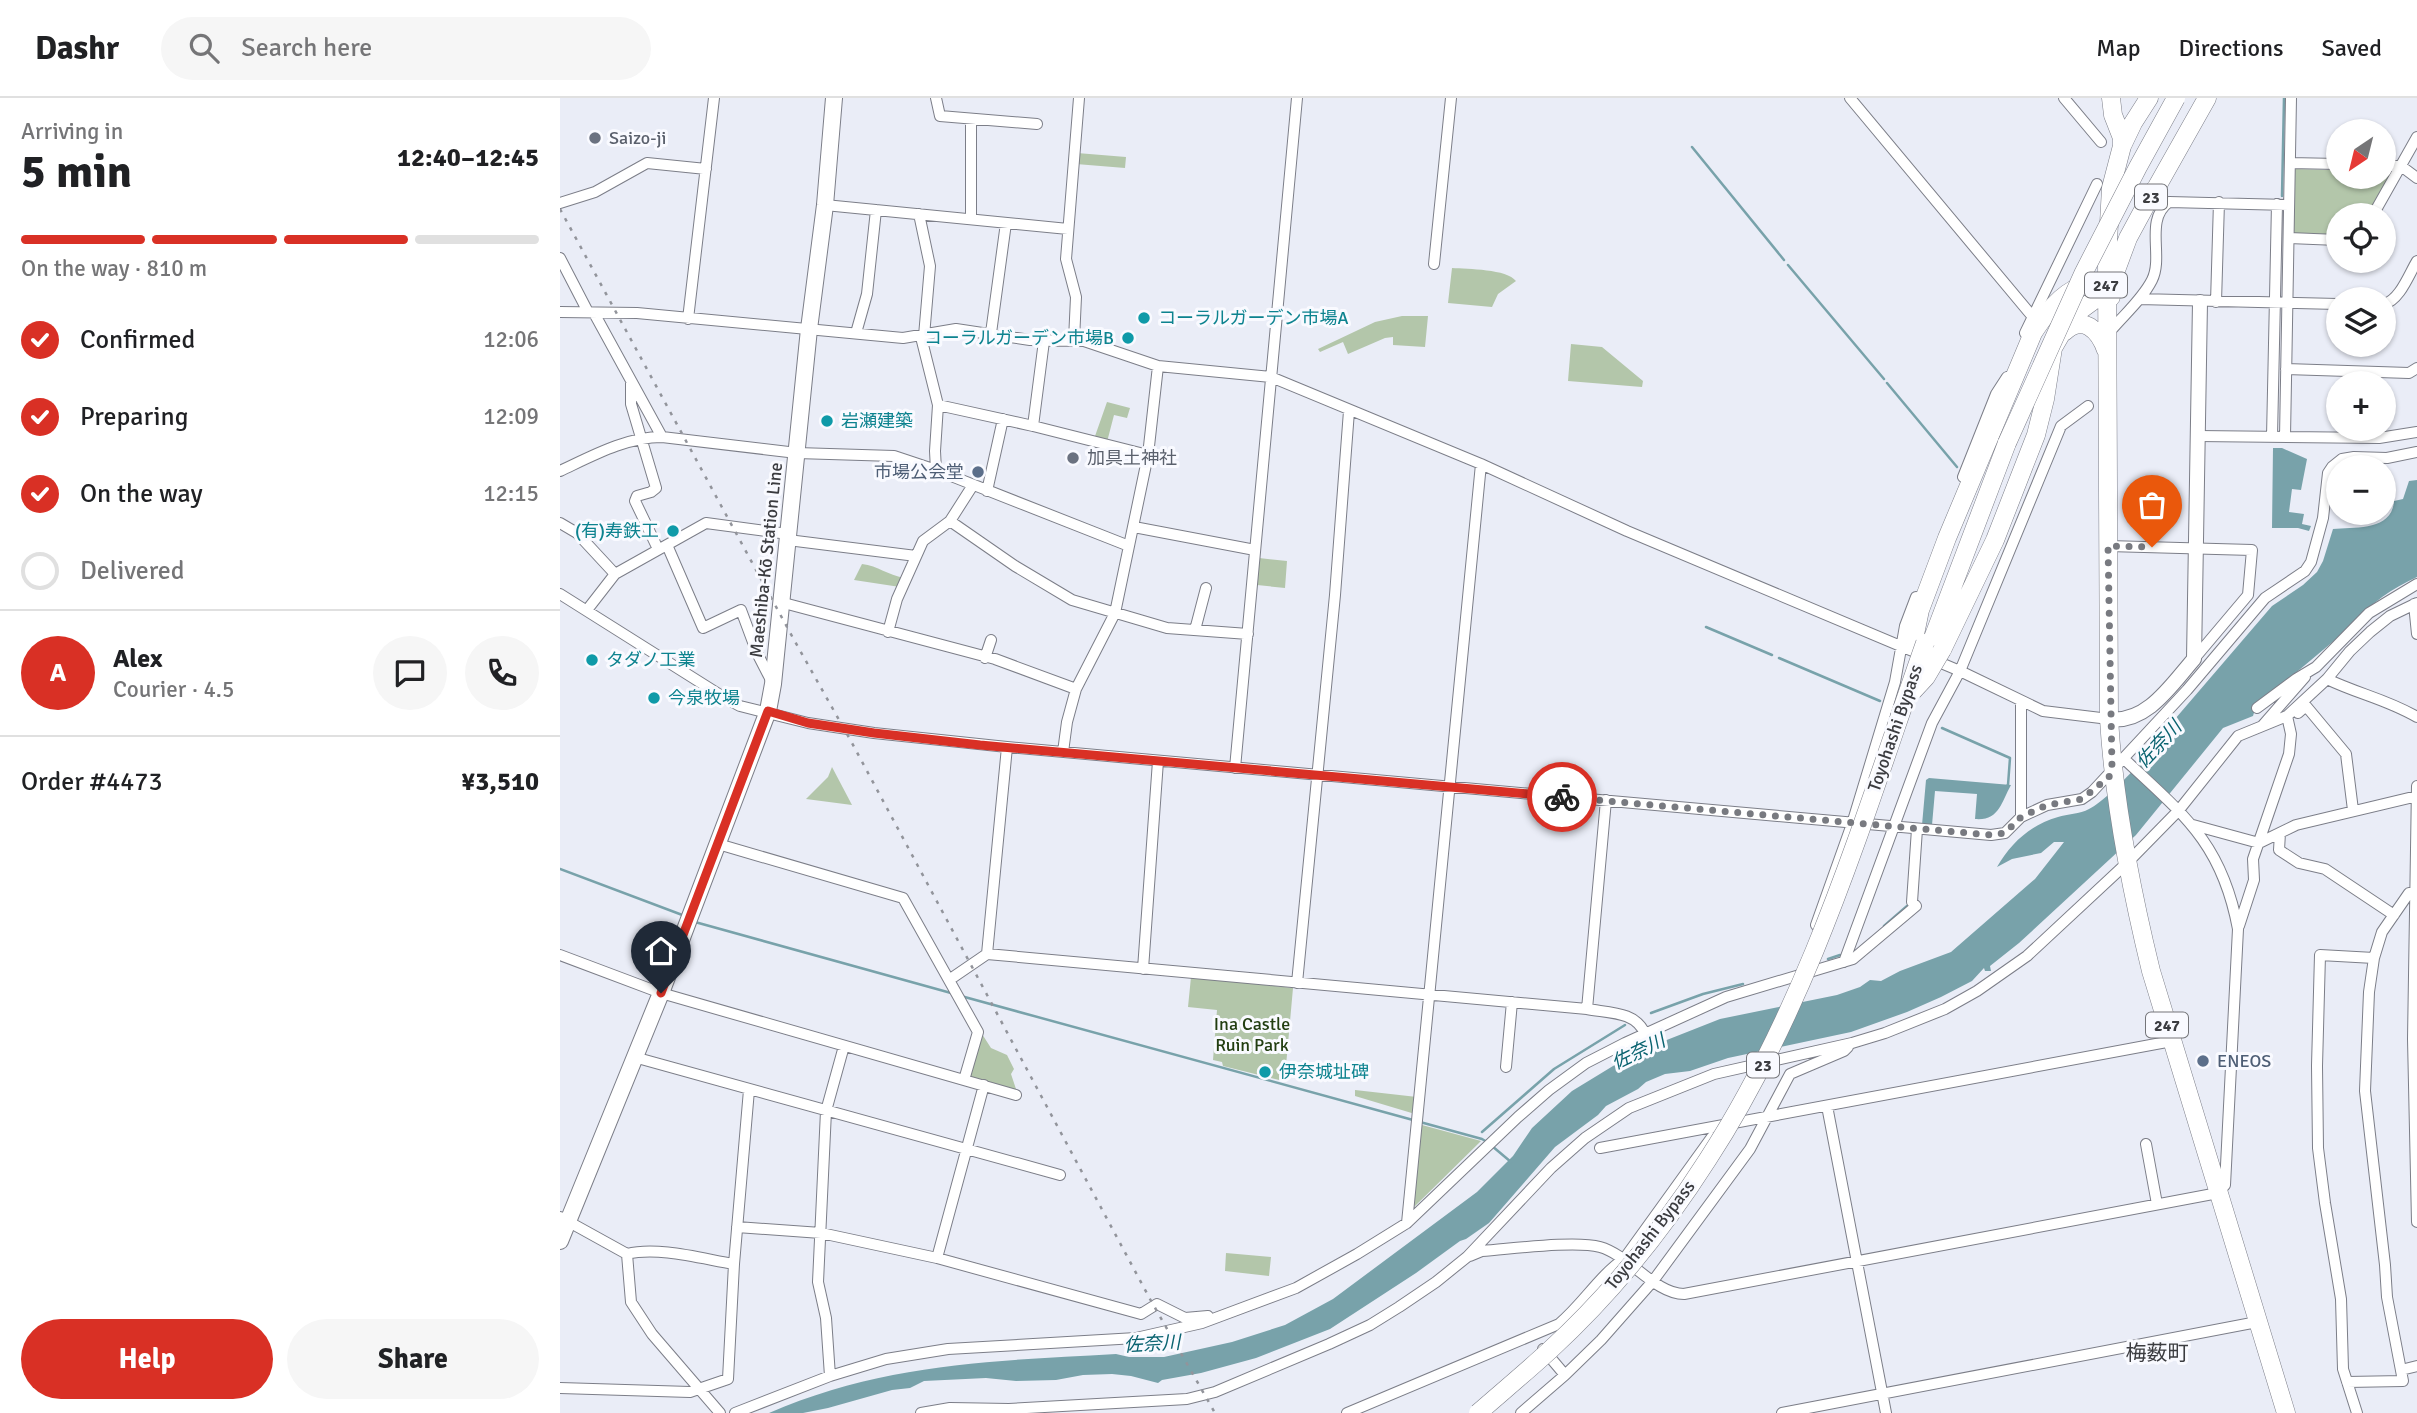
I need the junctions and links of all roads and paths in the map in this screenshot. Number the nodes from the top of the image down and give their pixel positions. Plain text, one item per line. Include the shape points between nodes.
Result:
1 (714, 98) edge
2 (834, 98) edge
3 (936, 98) edge
4 (1079, 98) edge
5 (1297, 98) edge
6 (1451, 98) edge
7 (1850, 98) edge
8 (2064, 98) edge
9 (2111, 98) edge
10 (2149, 98) edge
11 (2170, 98) edge
12 (2176, 98) edge
13 (2207, 98) edge
14 (2291, 98) edge
15 (971, 119) junction
16 (1037, 124) dead end
17 (2417, 137) edge
18 (2101, 142) dead end
19 (2123, 146) junction
20 (2290, 163) junction
21 (2326, 164) edge
22 (2396, 166) edge
23 (2401, 166) junction
24 (706, 169) junction
25 (2417, 178) edge
26 (2097, 184) dead end
27 (2218, 202) junction
28 (560, 203) edge
29 (2380, 203) edge
30 (2277, 204) junction
31 (825, 205) junction
32 (2290, 205) junction
33 (876, 210) junction
34 (919, 214) junction
35 (971, 219) junction
36 (1006, 223) junction
37 (1068, 229) junction
38 (2289, 238) junction
39 (2326, 240) edge
40 (2107, 247) junction
41 (560, 258) edge
42 (2417, 261) edge
43 (1434, 264) dead end
44 (2067, 293) junction
45 (2396, 296) edge
46 (2110, 298) junction
47 (2139, 299) junction
48 (2200, 302) junction
49 (2216, 302) junction
50 (2275, 302) junction
51 (2288, 303) junction
52 (2326, 304) edge
53 (560, 312) edge
54 (591, 312) junction
55 (2032, 316) junction
56 (688, 319) junction
57 (2113, 328) junction
58 (810, 330) junction
59 (856, 333) junction
60 (991, 333) junction
61 (923, 336) junction
62 (1074, 340) junction
63 (1044, 341) junction
64 (2055, 344) junction
65 (2107, 354) junction
66 (1158, 366) junction
67 (2286, 369) junction
68 (2417, 369) edge
69 (1271, 377) junction
70 (631, 383) junction
71 (938, 405) junction
72 (2088, 406) dead end
73 (1349, 411) junction
74 (1003, 419) junction
75 (2109, 425) junction
76 (1033, 426) junction
77 (2417, 432) edge
78 (2198, 436) junction
79 (643, 437) junction
80 (662, 437) junction
81 (2272, 437) junction
82 (2285, 437) junction
83 (2005, 441) junction
84 (2417, 452) edge
85 (797, 453) junction
86 (1147, 455) junction
87 (1480, 464) junction
88 (936, 470) junction
89 (560, 471) edge
90 (973, 485) junction
91 (987, 491) junction
92 (950, 521) junction
93 (560, 523) edge
94 (1134, 527) junction
95 (788, 537) junction
96 (1129, 546) junction
97 (2108, 546) junction
98 (663, 547) junction
99 (2196, 547) junction
100 (1255, 550) junction
101 (916, 556) junction
102 (615, 574) junction
103 (2417, 584) edge
104 (1206, 588) dead end
105 (560, 594) edge
106 (780, 602) junction
107 (2416, 606) edge
108 (587, 610) junction
109 (1115, 613) junction
110 (1195, 630) junction
111 (888, 632) junction
112 (1248, 634) junction
113 (2417, 635) edge
114 (990, 640) dead end
115 (1922, 645) junction
116 (985, 658) junction
117 (2194, 659) junction
118 (1960, 671) junction
119 (2309, 673) junction
120 (2327, 679) junction
121 (773, 684) junction
122 (1076, 689) junction
123 (2021, 702) junction
124 (2258, 708) dead end
125 (768, 711) junction
126 (2417, 717) edge
127 (2287, 718) junction
128 (2109, 719) junction
129 (2263, 725) junction
130 (1007, 747) junction
131 (1063, 752) junction
132 (1158, 761) junction
133 (2119, 766) junction
134 (1235, 768) junction
135 (1317, 774) junction
136 (2417, 786) edge
137 (1450, 787) junction
138 (2417, 799) edge
139 (1606, 800) junction
140 (2177, 808) junction
141 (2353, 810) junction
142 (2021, 817) junction
143 (1852, 824) junction
144 (2193, 825) junction
145 (1895, 827) junction
146 (1917, 829) junction
147 (2280, 833) junction
148 (2259, 843) junction
149 (718, 844) junction
150 (2128, 858) junction
151 (2416, 894) edge
152 (2394, 915) junction
153 (2238, 929) junction
154 (987, 954) junction
155 (560, 955) edge
156 (2374, 958) junction
157 (1844, 962) junction
158 (1143, 969) junction
159 (1797, 976) junction
160 (949, 980) junction
161 (1297, 984) junction
162 (661, 993) junction
163 (1430, 994) junction
164 (1512, 1002) junction
165 (1587, 1009) junction
166 (1645, 1034) junction
167 (2415, 1039) edge
168 (2172, 1041) junction
169 (1852, 1043) junction
170 (844, 1046) junction
171 (634, 1057) junction
172 (1506, 1067) dead end
173 (964, 1080) junction
174 (984, 1086) junction
175 (749, 1090) junction
176 (1016, 1095) dead end
177 (1827, 1106) junction
178 (825, 1111) junction
179 (1768, 1117) junction
180 (2416, 1120) edge
181 (1720, 1126) junction
182 (2146, 1144) dead end
183 (1600, 1148) dead end
184 (965, 1150) junction
185 (1060, 1175) dead end
186 (2218, 1193) junction
187 (2157, 1204) junction
188 (564, 1219) edge
189 (2417, 1220) edge
190 (1407, 1223) junction
191 (737, 1227) junction
192 (821, 1233) junction
193 (560, 1241) edge
194 (627, 1254) junction
195 (1467, 1257) junction
196 (937, 1258) junction
197 (1624, 1259) junction
198 (1857, 1262) junction
199 (734, 1264) junction
200 (1653, 1281) junction
201 (1579, 1307) junction
202 (1221, 1315) junction
203 (2257, 1322) junction
204 (1541, 1347) junction
205 (2417, 1366) edge
206 (2401, 1370) junction
207 (1565, 1375) junction
208 (830, 1376) junction
209 (2347, 1382) junction
210 (560, 1388) edge
211 (698, 1389) junction
212 (1882, 1394) junction
213 (1483, 1410) edge
214 (720, 1413) edge
215 (736, 1413) edge
216 (921, 1413) edge
217 (1347, 1413) edge
218 (1465, 1413) edge
219 (1521, 1413) edge
220 (1782, 1413) edge
221 (1886, 1413) edge
222 (2286, 1413) edge
223 (2357, 1413) edge

1 - 24 street
2 - 31 main road, Maeshiba-Kō Station Line
3 - 15 street via 940,116
4 - 37 street
5 - 69 street
6 - 43 street
7 - 55 street
8 - 18 street
9 - 19 highway
10 - 19 highway
11 - 83 highway, Toyohashi Bypass / 23, bridge via 2080,270
12 - 83 highway, Toyohashi Bypass / 23, bridge via 2084,272
13 - 46 highway, 23 via 2154,190
14 - 20 street
15 - 16 street
15 - 35 street
17 - 23 street
19 - 40 highway, 247 via 2111,188
20 - 21 street
20 - 32 street
22 - 23 street
23 - 25 street
23 - 29 street
24 - 28 street via 648,163 595,192
24 - 56 street
26 - 55 street
27 - 30 street
27 - 47 street via 2164,205 2156,223 2157,266
27 - 49 street
30 - 32 street
30 - 50 street
31 - 33 street
31 - 58 main road, Maeshiba-Kō Station Line
32 - 38 street
33 - 34 street
33 - 59 street via 867,295
34 - 35 street
34 - 61 street via 930,266
35 - 36 street
36 - 37 street
36 - 60 street
37 - 62 street via 1066,259 1076,297
38 - 39 street
38 - 51 street
40 - 44 highway via 2097,272
40 - 46 highway, 247
41 - 54 street
42 - 45 street
44 - 46 highway via 2095,286
44 - 115 highway via 2033,333 1947,538 1920,610
46 - 57 highway, 247
46 - 64 highway via 2071,317
46 - 65 highway, 247
47 - 48 street
47 - 57 street
48 - 49 street
48 - 78 street
49 - 50 street
50 - 51 street
50 - 81 street
51 - 52 street
51 - 67 street
53 - 54 street
54 - 56 street
54 - 70 street
55 - 115 street via 1909,614
56 - 58 street
57 - 75 highway, 247
58 - 59 street
58 - 85 main road, Maeshiba-Kō Station Line
59 - 61 street
60 - 61 street via 956,329
60 - 63 street
61 - 71 street
62 - 63 street
62 - 66 street
63 - 76 street
64 - 65 highway via 2068,328 2084,323 2101,337
64 - 115 highway via 2036,435 1995,540
65 - 75 highway, 247
66 - 69 street
66 - 86 street
67 - 68 street via 2409,373
67 - 82 street
69 - 73 street
69 - 100 street
70 - 79 street via 631,404
70 - 80 street
71 - 74 street
71 - 88 street
72 - 118 street via 2062,426
73 - 87 street
73 - 135 street
74 - 76 street
74 - 91 street
75 - 97 highway, 247
76 - 86 street
77 - 82 street via 2379,438
78 - 81 street
78 - 99 street
79 - 80 street
79 - 89 street
79 - 98 street via 656,488 635,501
80 - 85 street
81 - 82 street
83 - 115 highway, Toyohashi Bypass / 23
84 - 133 street via 2342,459 2332,467 2323,518 2305,571 2265,598
85 - 88 street via 894,456
85 - 95 main road, Maeshiba-Kō Station Line
86 - 94 street
87 - 115 street via 1627,531
87 - 137 street
88 - 90 street
90 - 91 street
90 - 92 street
91 - 96 street
92 - 101 street via 927,537
92 - 109 street via 1072,600
93 - 102 street via 577,533
94 - 96 street
94 - 100 street
95 - 98 street via 713,522
95 - 101 street
95 - 106 main road, Maeshiba-Kō Station Line
96 - 109 street
97 - 99 street
97 - 128 highway, 247
98 - 102 street
98 - 121 street via 703,628 741,610
99 - 117 street
99 - 117 street via 2252,550 2248,595
100 - 112 street
101 - 111 street via 893,608
102 - 108 street
103 - 119 street via 2369,613
104 - 110 street
105 - 108 street
106 - 111 street
106 - 121 main road, Maeshiba-Kō Station Line
107 - 113 street
107 - 120 street via 2390,616 2370,632
108 - 125 street via 725,698
109 - 110 street via 1167,628
109 - 122 street
110 - 112 street
111 - 116 street
112 - 134 street
114 - 116 street
115 - 118 street
115 - 143 street via 1895,682
115 - 213 highway, Toyohashi Bypass / 23, bridge via 1828,916 1761,1069 1708,1159 1659,1228 1591,1309
115 - 213 highway, Toyohashi Bypass / 23, bridge via 1913,691 1809,981 1746,1110 1713,1163 1595,1312 1555,1353
116 - 122 street
117 - 128 street via 2145,711 2124,721
118 - 123 street
118 - 145 street via 1932,723
119 - 124 street
119 - 129 street
120 - 126 street via 2393,703
120 - 127 street
121 - 125 main road, Maeshiba-Kō Station Line
122 - 131 street
123 - 128 street via 2065,716
123 - 142 street
125 - 130 street via 808,723 874,733
125 - 149 main road, Maeshiba-Kō Station Line
127 - 129 street
127 - 141 street via 2306,706 2346,754
127 - 148 street via 2289,754
128 - 133 highway, 247
129 - 140 street via 2238,736
130 - 131 street
130 - 154 street
131 - 132 street
132 - 134 street
132 - 158 street
133 - 140 street
133 - 142 street via 2082,799 2047,805
133 - 150 highway, 247
134 - 135 street
135 - 137 street
135 - 161 street
136 - 138 street
137 - 139 street
137 - 163 street
138 - 141 street
138 - 151 street
139 - 143 street
139 - 165 street
140 - 144 street
140 - 150 street
141 - 147 street
142 - 146 street via 2005,833 1991,835
143 - 145 street
143 - 159 street
144 - 148 street
144 - 153 street via 2221,869
145 - 146 street
145 - 157 street
146 - 157 street via 1912,902 1916,906
147 - 148 street
147 - 152 street via 2279,850 2299,863 2325,869
148 - 153 street via 2253,859 2254,880
149 - 160 street via 903,898
149 - 162 main road, Maeshiba-Kō Station Line
150 - 168 highway, 247 via 2149,961
150 - 169 street via 2028,956 1995,980 1945,1009
151 - 152 street via 2409,893
151 - 167 street
152 - 156 street via 2382,932
153 - 186 street via 2225,1185
154 - 158 street
154 - 160 street
155 - 162 street
156 - 206 street via 2365,1091 2387,1297
156 - 209 street via 2320,955 2318,1148 2341,1299
157 - 159 street
158 - 161 street
159 - 166 street via 1726,997
160 - 173 street via 978,1031
161 - 163 street
162 - 170 street
162 - 171 main road, Maeshiba-Kō Station Line
163 - 164 street
163 - 190 street
164 - 165 street
164 - 172 street
165 - 166 street via 1629,1017
166 - 190 street via 1586,1063 1549,1090
167 - 180 street
168 - 177 street
168 - 186 highway, 247
169 - 179 street via 1844,1051 1790,1074
169 - 195 street via 1714,1074 1629,1108 1551,1168
170 - 173 street
170 - 178 street
171 - 175 street
171 - 188 main road, Maeshiba-Kō Station Line
173 - 174 street
174 - 176 street
174 - 184 street
175 - 178 street
175 - 191 street
177 - 179 street
177 - 198 street
178 - 184 street
178 - 192 street
179 - 181 street
179 - 200 street via 1732,1176
180 - 189 street
181 - 183 street
181 - 197 street
182 - 187 street
184 - 185 street
184 - 196 street
186 - 187 street
186 - 203 highway, 247
187 - 198 street
188 - 193 main road, Maeshiba-Kō Station Line
188 - 194 street
190 - 202 street via 1296,1288
191 - 192 street
191 - 199 street
192 - 196 street
192 - 208 street via 818,1282
194 - 199 street via 648,1251
194 - 211 street via 631,1302
195 - 197 street via 1482,1251 1581,1245 1599,1246
195 - 216 street via 1370,1325 1214,1392 1150,1403 950,1408
196 - 202 street via 1141,1314 1157,1304 1185,1318
197 - 200 street
197 - 201 street
198 - 200 street via 1684,1294
198 - 212 street
199 - 211 street via 728,1379
200 - 207 street
201 - 204 street
201 - 217 street via 1551,1328
202 - 208 street via 1202,1324 1136,1338 948,1349 886,1359
203 - 212 street
203 - 222 highway, 247
204 - 207 street
204 - 213 street
205 - 206 street
206 - 209 street via 2403,1381
207 - 219 street
208 - 215 street
209 - 223 street
210 - 211 street
211 - 214 street
212 - 220 street
212 - 221 street
213 - 218 street

